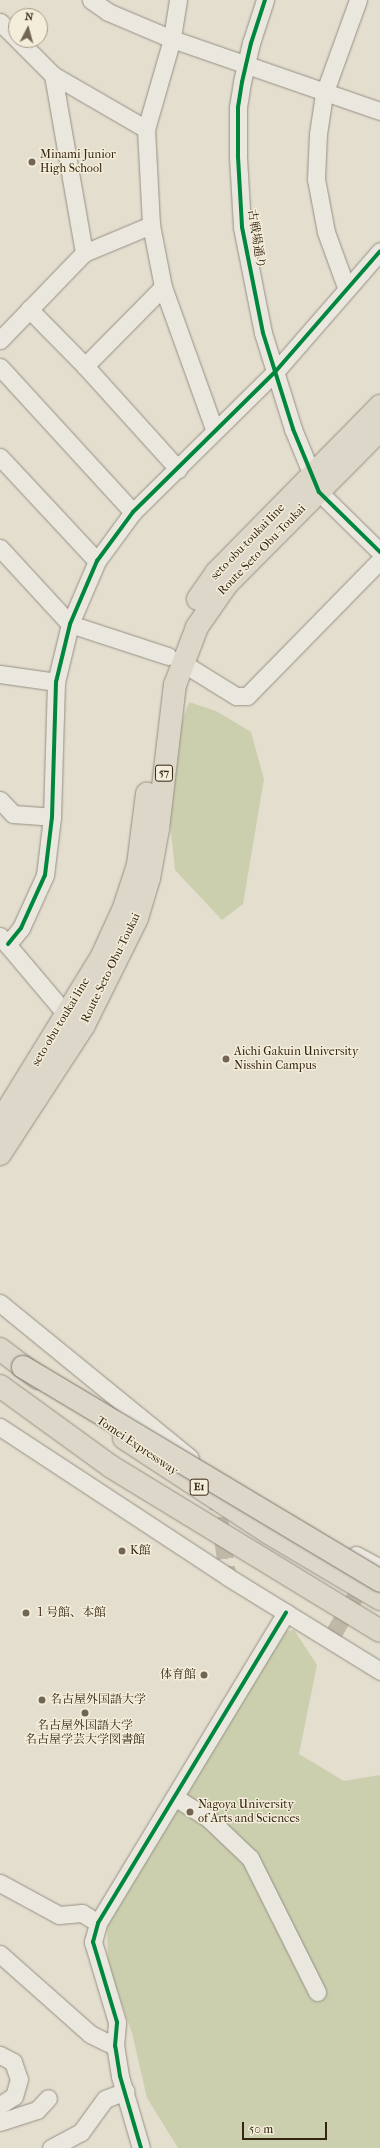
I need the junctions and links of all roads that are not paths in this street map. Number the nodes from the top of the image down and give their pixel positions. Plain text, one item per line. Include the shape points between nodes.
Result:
1 (91, 0) edge
2 (178, 0) edge
3 (265, 0) edge
4 (358, 0) edge
5 (0, 22) edge
6 (8, 30) edge
7 (172, 40) junction
8 (26, 48) edge
9 (245, 66) junction
10 (53, 75) junction
11 (324, 94) junction
12 (380, 111) edge
13 (146, 129) junction
14 (151, 225) junction
15 (380, 251) edge
16 (84, 253) junction
17 (163, 287) junction
18 (346, 288) junction
19 (29, 309) junction
20 (0, 340) edge
21 (0, 366) edge
22 (86, 366) junction
23 (274, 372) junction
24 (380, 406) edge
25 (214, 429) junction
26 (380, 430) edge
27 (0, 457) edge
28 (178, 469) junction
29 (315, 484) junction
30 (133, 512) junction
31 (0, 548) edge
32 (380, 552) edge
33 (380, 560) edge
34 (97, 562) junction
35 (70, 624) junction
36 (174, 659) junction
37 (0, 674) edge
38 (56, 682) junction
39 (0, 800) edge
40 (52, 817) junction
41 (4, 940) edge
42 (75, 1019) junction
43 (0, 1122) edge
44 (0, 1154) edge
45 (0, 1303) edge
46 (0, 1350) edge
47 (23, 1367) junction
48 (0, 1386) edge
49 (0, 1427) edge
50 (110, 1466) junction
51 (376, 1571) edge
52 (380, 1599) edge
53 (286, 1613) junction
54 (380, 1631) edge
55 (380, 1644) edge
56 (380, 1671) edge
57 (176, 1798) junction
58 (0, 1883) edge
59 (98, 1923) junction
60 (0, 1954) edge
61 (317, 1992) dead end
62 (115, 2046) junction
63 (0, 2055) edge
64 (126, 2091) junction
65 (48, 2098) dead end
66 (0, 2105) edge
67 (0, 2122) edge
68 (51, 2148) edge
69 (141, 2148) edge

1 - 7 street via 108,12
2 - 7 street
3 - 9 street, 古戦場通り
4 - 11 street
5 - 6 street
7 - 9 street
7 - 13 street
8 - 10 street
9 - 11 street
9 - 23 street, 古戦場通り via 238,108 238,188 248,257 263,333
10 - 13 street
10 - 16 street
11 - 12 street
11 - 18 street via 316,180 326,232
13 - 14 street
14 - 16 street
14 - 17 street
15 - 18 street
16 - 19 street
17 - 22 street
17 - 25 street
18 - 23 street
19 - 20 street
19 - 22 street
21 - 30 street
22 - 28 street
23 - 25 street
23 - 29 street, 古戦場通り
24 - 29 main road, seto-obu-toukai line / 57
25 - 28 street
26 - 29 main road, 57
27 - 34 street
28 - 30 street
29 - 32 street
29 - 36 main road, seto-obu-toukai line / 57 via 216,573 192,606
30 - 34 street
31 - 35 street
33 - 36 street via 247,696 236,696
34 - 35 street
35 - 36 street
35 - 38 street
36 - 42 main road, seto-obu-toukai line / 57 via 158,695 138,865 124,908
37 - 38 street
38 - 40 street
39 - 40 street via 14,814
40 - 41 street via 45,875 21,928
41 - 42 street
42 - 43 main road, seto-obu-toukai line / 57
42 - 44 main road, Route Seto-Obu-Toukai / 57
45 - 51 street via 214,1479
46 - 47 main road, Tomei Expressway / E1
47 - 51 main road, bridge
47 - 52 main road, Tomei Expressway / E1 via 152,1458
48 - 50 main road, E1
49 - 53 street
50 - 54 main road, E1
50 - 55 main road via 205,1533
53 - 56 street via 332,1637
53 - 57 street
57 - 59 street
57 - 61 street via 209,1820 250,1858
58 - 59 street via 59,1915 82,1913
59 - 62 street via 93,1942 116,2022
60 - 62 street via 90,2034
62 - 64 street via 120,2076
63 - 66 street via 13,2062 19,2079 14,2096
64 - 68 street via 105,2099 81,2132
64 - 69 street
65 - 67 street via 37,2110

